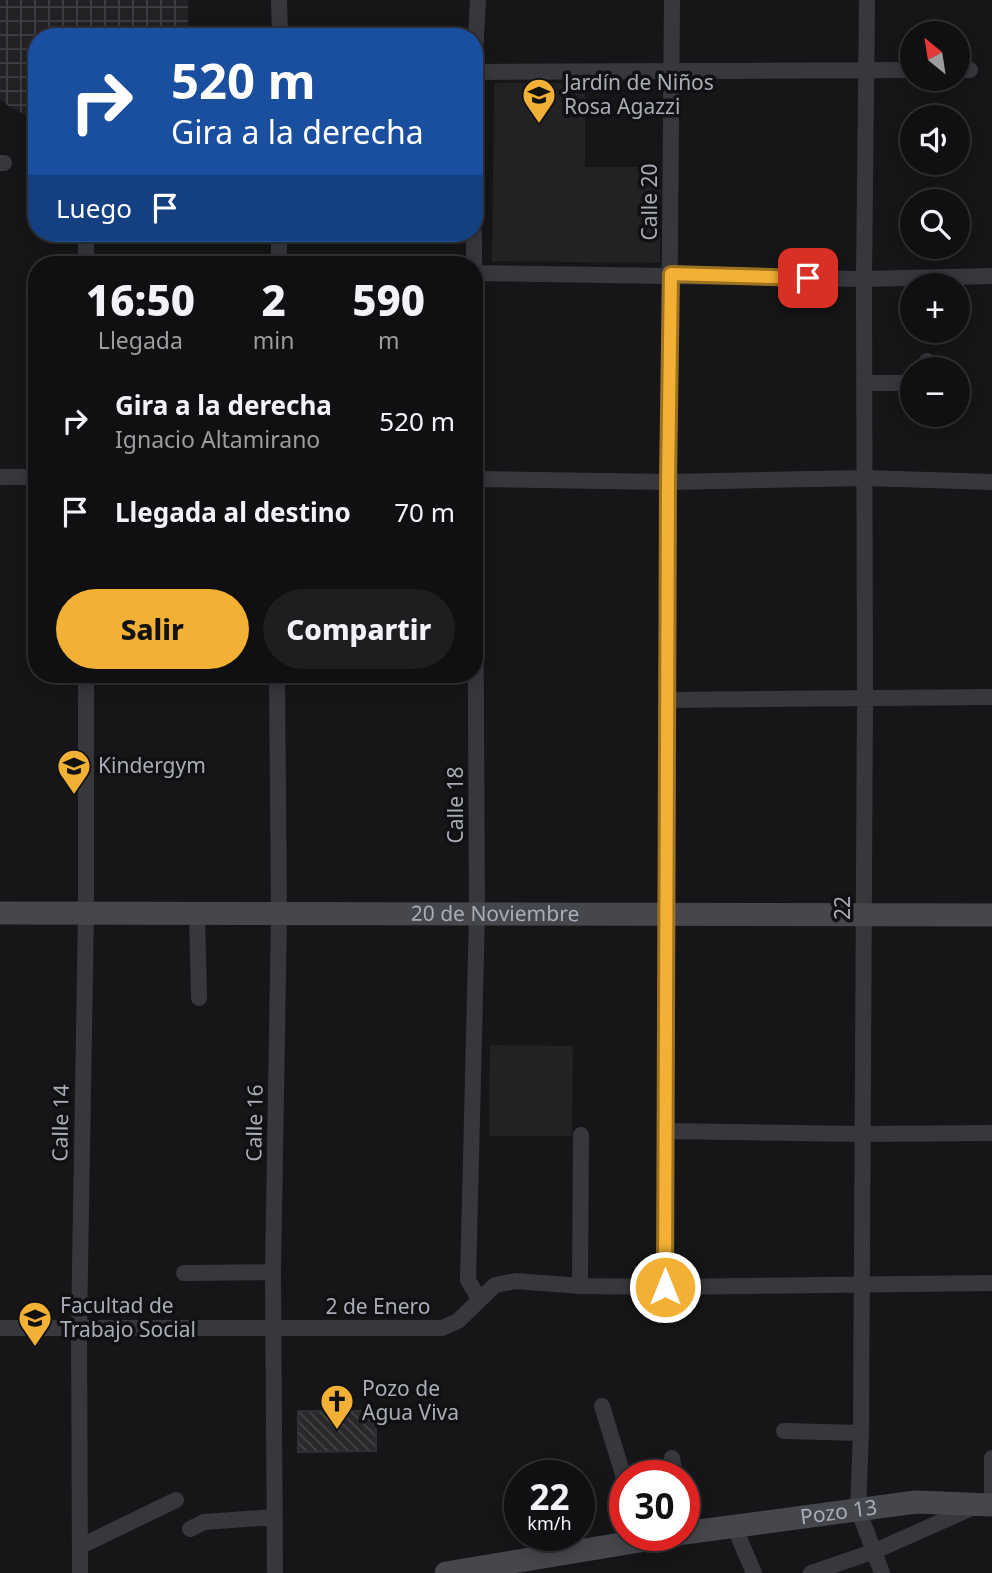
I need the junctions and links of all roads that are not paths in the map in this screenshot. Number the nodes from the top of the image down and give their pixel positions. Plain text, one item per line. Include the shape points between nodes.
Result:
1 (279, 0) edge
2 (478, 0) edge
3 (672, 0) edge
4 (867, 0) edge
5 (280, 28) edge
6 (476, 28) edge
7 (900, 70) edge
8 (671, 71) junction
9 (866, 71) junction
10 (483, 72) edge
11 (483, 272) edge
12 (671, 274) junction
13 (992, 276) edge
14 (863, 279) junction
15 (864, 383) junction
16 (900, 383) edge
17 (0, 477) edge
18 (28, 477) edge
19 (865, 478) junction
20 (483, 479) edge
21 (668, 482) junction
22 (992, 482) edge
23 (86, 683) edge
24 (277, 683) edge
25 (476, 683) edge
26 (865, 697) junction
27 (992, 697) edge
28 (667, 700) junction
29 (0, 913) edge
30 (86, 913) junction
31 (197, 913) junction
32 (279, 914) junction
33 (477, 914) junction
34 (667, 915) junction
35 (864, 915) junction
36 (992, 915) edge
37 (199, 998) dead end
38 (666, 1131) junction
39 (992, 1133) edge
40 (863, 1134) junction
41 (581, 1135) dead end
42 (273, 1272) junction
43 (184, 1273) dead end
44 (992, 1283) edge
45 (862, 1285) junction
46 (580, 1286) junction
47 (665, 1287) junction
48 (479, 1299) junction
49 (0, 1328) edge
50 (79, 1328) junction
51 (273, 1328) junction
52 (602, 1406) dead end
53 (784, 1432) dead end
54 (861, 1433) junction
55 (992, 1458) edge
56 (619, 1460) edge
57 (176, 1500) dead end
58 (989, 1505) edge
59 (858, 1509) junction
60 (274, 1517) junction
61 (734, 1526) junction
62 (190, 1529) dead end
63 (700, 1529) edge
64 (609, 1545) edge
65 (81, 1546) junction
66 (876, 1551) junction
67 (512, 1568) edge
68 (80, 1573) edge
69 (275, 1573) edge
70 (446, 1573) edge
71 (754, 1573) edge
72 (811, 1573) edge
73 (882, 1573) edge

1 - 5 street
2 - 6 street
3 - 8 street, Calle 20
4 - 9 street, 22
7 - 9 street
8 - 9 street
8 - 10 street
8 - 12 street, Calle 20
9 - 14 street, 22
11 - 12 street
12 - 14 street
12 - 21 street, Calle 20
13 - 14 street
14 - 15 street, 22
15 - 16 street
15 - 19 street, 22
17 - 18 street
19 - 21 street
19 - 22 street
19 - 26 street, 22
20 - 21 street
21 - 28 street, Calle 20
23 - 30 street, Calle 14
24 - 32 street, Calle 16
25 - 33 street, Calle 18
26 - 27 street
26 - 28 street
26 - 35 street, 22
28 - 34 street, Calle 20
29 - 30 main road, 20 de Noviembre
30 - 31 main road, 20 de Noviembre
30 - 50 street, Calle 14
31 - 32 main road, 20 de Noviembre
31 - 37 street
32 - 33 main road, 20 de Noviembre
32 - 42 street, Calle 16
33 - 34 main road, 20 de Noviembre
33 - 48 street, Calle 18 via 468,1280
34 - 35 main road, 20 de Noviembre
34 - 38 street, Calle 20
35 - 36 main road, 20 de Noviembre
35 - 40 street, 22
38 - 40 street
38 - 47 street, Calle 20
39 - 40 street
40 - 45 street, 22
41 - 46 street
42 - 43 street
42 - 51 street, Calle 16
44 - 45 street, 2 de Enero
45 - 47 street, 2 de Enero
45 - 54 street, 22
46 - 47 street, 2 de Enero
46 - 48 street, 2 de Enero via 516,1281 495,1285
48 - 51 street, 2 de Enero via 458,1321 442,1328
49 - 50 street, 2 de Enero
50 - 51 street, 2 de Enero
50 - 65 street, Calle 14
51 - 60 street, Calle 16
52 - 56 street
53 - 54 street
54 - 59 street, 22
55 - 58 street
57 - 65 street
58 - 59 main road, Pozo 13 via 916,1502
58 - 66 street
59 - 61 main road, Pozo 13
59 - 66 street, 22
60 - 62 street via 204,1522
60 - 69 street, Calle 16
61 - 63 main road, Pozo 13
61 - 71 street
64 - 67 main road, Pozo 13
65 - 68 street, Calle 14
66 - 72 street
66 - 73 street, 22
67 - 70 main road, Pozo 13

